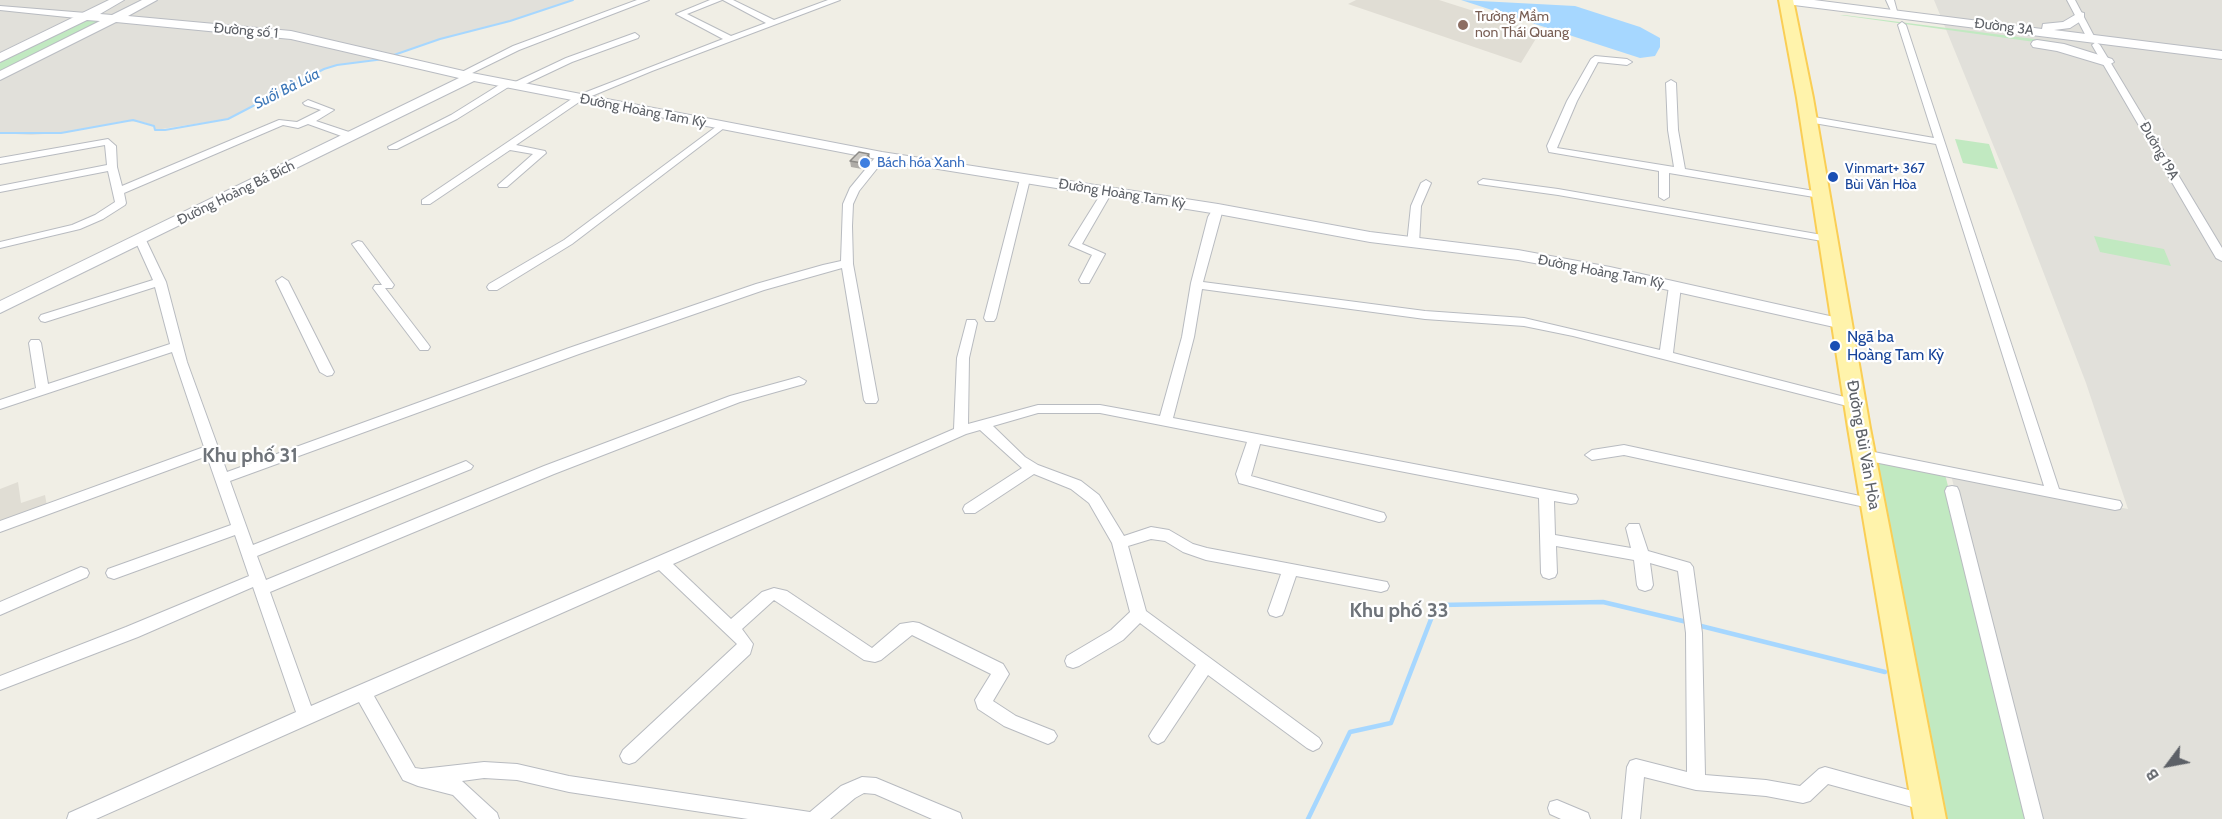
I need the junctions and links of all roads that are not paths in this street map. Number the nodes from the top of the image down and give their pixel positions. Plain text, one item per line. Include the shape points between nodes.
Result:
1 (118, 0) edge
2 (151, 0) edge
3 (645, 0) edge
4 (718, 0) edge
5 (727, 0) edge
6 (802, 0) edge
7 (836, 0) edge
8 (2071, 0) edge
9 (1826, 1) edge
10 (1892, 4) edge
11 (817, 7) junction
12 (0, 8) edge
13 (1792, 9) edge
14 (1846, 10) junction
15 (1825, 15) junction
16 (86, 16) junction
17 (2080, 16) junction
18 (116, 18) junction
19 (773, 23) junction
20 (1902, 25) junction
21 (2034, 26) junction
22 (635, 36) dead end
23 (2055, 37) junction
24 (729, 39) junction
25 (2094, 42) junction
26 (2041, 45) junction
27 (2222, 55) edge
28 (0, 58) edge
29 (401, 60) joint
30 (2222, 61) edge
31 (1627, 62) dead end
32 (2107, 62) junction
33 (0, 76) edge
34 (467, 76) junction
35 (1671, 84) dead end
36 (511, 85) junction
37 (579, 98) junction
38 (308, 103) dead end
39 (1808, 119) junction
40 (308, 120) junction
41 (721, 126) junction
42 (351, 136) junction
43 (1939, 141) junction
44 (506, 146) junction
45 (393, 147) dead end
46 (882, 156) junction
47 (0, 161) edge
48 (112, 168) junction
49 (1664, 170) junction
50 (1680, 171) junction
51 (1025, 178) junction
52 (1483, 182) dead end
53 (1426, 183) dead end
54 (503, 184) dead end
55 (0, 189) edge
56 (117, 192) junction
57 (1107, 192) junction
58 (1820, 195) junction
59 (1664, 197) dead end
60 (426, 202) dead end
61 (1218, 209) junction
62 (1828, 239) junction
63 (141, 240) junction
64 (358, 244) dead end
65 (1413, 244) junction
66 (0, 245) edge
67 (2222, 258) edge
68 (847, 264) junction
69 (1085, 280) dead end
70 (282, 281) dead end
71 (160, 282) junction
72 (1197, 285) junction
73 (1674, 286) junction
74 (493, 287) dead end
75 (0, 308) edge
76 (45, 318) dead end
77 (990, 318) dead end
78 (971, 323) dead end
79 (1843, 324) junction
80 (35, 343) dead end
81 (177, 346) junction
82 (424, 347) dead end
83 (1666, 355) junction
84 (327, 372) dead end
85 (799, 381) dead end
86 (43, 391) junction
87 (871, 400) dead end
88 (1855, 404) junction
89 (0, 405) edge
90 (1165, 421) junction
91 (982, 424) junction
92 (961, 431) junction
93 (1255, 439) junction
94 (212, 448) junction
95 (1592, 455) dead end
96 (1864, 455) junction
97 (466, 466) dead end
98 (1033, 468) junction
99 (222, 479) junction
100 (1952, 491) dead end
101 (2053, 492) junction
102 (1546, 495) junction
103 (1571, 499) dead end
104 (1874, 504) junction
105 (2115, 505) dead end
106 (970, 509) dead end
107 (1379, 518) dead end
108 (0, 527) edge
109 (239, 528) junction
110 (1634, 528) dead end
111 (1548, 539) junction
112 (1120, 543) junction
113 (248, 553) junction
114 (1641, 555) junction
115 (661, 562) junction
116 (1290, 571) junction
117 (81, 573) dead end
118 (114, 573) dead end
119 (1550, 573) dead end
120 (259, 584) junction
121 (1645, 585) dead end
122 (1381, 586) dead end
123 (0, 609) edge
124 (1276, 611) dead end
125 (1139, 614) junction
126 (731, 629) junction
127 (1073, 661) dead end
128 (1206, 664) junction
129 (0, 683) edge
130 (363, 693) junction
131 (306, 716) junction
132 (1048, 736) dead end
133 (1158, 736) dead end
134 (1313, 743) dead end
135 (629, 756) dead end
136 (418, 778) junction
137 (1696, 782) junction
138 (1557, 808) dead end
139 (1928, 811) edge
140 (76, 819) edge
141 (490, 819) edge
142 (805, 819) edge
143 (816, 819) edge
144 (952, 819) edge
145 (1581, 819) edge
146 (1631, 819) edge
147 (2034, 819) edge

1 - 16 street
2 - 18 street
3 - 34 street via 516,48
4 - 24 street via 680,13
5 - 19 street
6 - 11 street
7 - 11 street
8 - 17 street, Đường 19A
9 - 10 street, Đường 3A
9 - 14 street
10 - 21 street, Đường 3A
11 - 19 street
12 - 16 street
13 - 14 street, Đường 3A
13 - 15 street, Đường 3A
13 - 39 main road, Đường Bùi Văn Hòa
14 - 15 street
14 - 23 street, Đường 3A
15 - 20 street, Đường 3A
16 - 18 street, Đường số 1
16 - 28 street
17 - 21 street, Đường 3A via 2066,25
17 - 25 street, Đường 19A
18 - 29 street, Đường số 1 via 291,35
18 - 33 street
19 - 24 street
20 - 26 street, Đường 3A
20 - 43 street
21 - 23 street
22 - 36 street
23 - 25 street, Đường 3A
23 - 26 street
24 - 37 street
25 - 27 street, Đường 3A
25 - 30 street, Đường 3A
25 - 32 street, Đường 19A
26 - 32 street, Đường 3A
29 - 34 street, Đường Hoàng Tam Kỳ
31 - 49 street via 1595,59 1552,148
32 - 67 street, Đường 19A
34 - 36 street, Đường Hoàng Tam Kỳ
34 - 42 street, Đường Hoàng Bá Bích
35 - 50 street
36 - 37 street, Đường Hoàng Tam Kỳ
36 - 45 street
37 - 41 street, Đường Hoàng Tam Kỳ
37 - 44 street
38 - 40 street via 329,110
39 - 43 street
39 - 58 main road, Đường Bùi Văn Hòa
40 - 42 street
40 - 56 street via 298,125 275,124
41 - 46 street, Đường Hoàng Tam Kỳ
41 - 74 street via 577,236
42 - 63 street, Đường Hoàng Bá Bích
43 - 101 street
44 - 54 street via 541,153
44 - 60 street
46 - 51 street, Đường Hoàng Tam Kỳ
46 - 68 street via 854,190 848,204
47 - 48 street via 104,142 111,146
48 - 55 street
48 - 56 street
49 - 50 street
49 - 59 street
50 - 58 street
51 - 57 street, Đường Hoàng Tam Kỳ
51 - 77 street
52 - 62 street
53 - 65 street via 1416,206
56 - 66 street via 121,203 99,217 57,233
57 - 61 street, Đường Hoàng Tam Kỳ
57 - 69 street via 1075,246 1099,254
58 - 62 main road, Đường Bùi Văn Hòa
61 - 65 street, Đường Hoàng Tam Kỳ
61 - 72 street
62 - 79 main road, Đường Bùi Văn Hòa
63 - 71 street
63 - 75 street, Đường Hoàng Bá Bích
64 - 82 street
65 - 73 street, Đường Hoàng Tam Kỳ via 1518,255
68 - 87 street
68 - 99 street via 775,282 695,309
70 - 84 street
71 - 76 street
71 - 81 street
72 - 83 street via 1425,315 1524,322
72 - 90 street via 1188,337
73 - 79 street, Đường Hoàng Tam Kỳ
73 - 83 street
78 - 92 street via 963,358
79 - 88 main road, Đường Bùi Văn Hòa
80 - 86 street
81 - 86 street
81 - 94 street
83 - 88 street
85 - 120 street via 735,399
86 - 89 street
88 - 96 main road, Đường Bùi Văn Hòa
90 - 91 street via 1100,409 1058,407
90 - 93 street
91 - 92 street
91 - 98 street via 1012,454
92 - 115 street
93 - 102 street
93 - 107 street via 1244,479
94 - 99 street
94 - 108 street
95 - 104 street via 1624,450
96 - 101 street
96 - 104 main road, Đường Bùi Văn Hòa
97 - 113 street
98 - 106 street
98 - 112 street via 1076,485 1094,499
99 - 109 street
100 - 147 street
101 - 105 street
102 - 103 street
102 - 111 street
104 - 139 main road, Đường Bùi Văn Hòa
109 - 113 street
109 - 118 street
110 - 114 street
111 - 114 street
111 - 119 street
112 - 116 street via 1151,533 1169,536 1206,554
112 - 125 street
113 - 120 street
114 - 121 street
114 - 137 street via 1685,567 1694,633
115 - 126 street
115 - 130 street
116 - 122 street
116 - 124 street
117 - 123 street
120 - 129 street
120 - 131 street
125 - 127 street via 1117,634
125 - 128 street
126 - 132 street via 774,594 870,655 875,656 906,628 913,628 997,669 1001,674 984,704 1010,721
126 - 135 street via 742,639 744,649
128 - 133 street
128 - 134 street
130 - 131 street
130 - 136 street via 404,767
131 - 140 street
136 - 141 street via 459,789
136 - 142 street via 484,770 517,772 569,784
137 - 139 street via 1803,795 1826,776
137 - 146 street via 1636,767
138 - 145 street
143 - 144 street via 862,785 876,786

